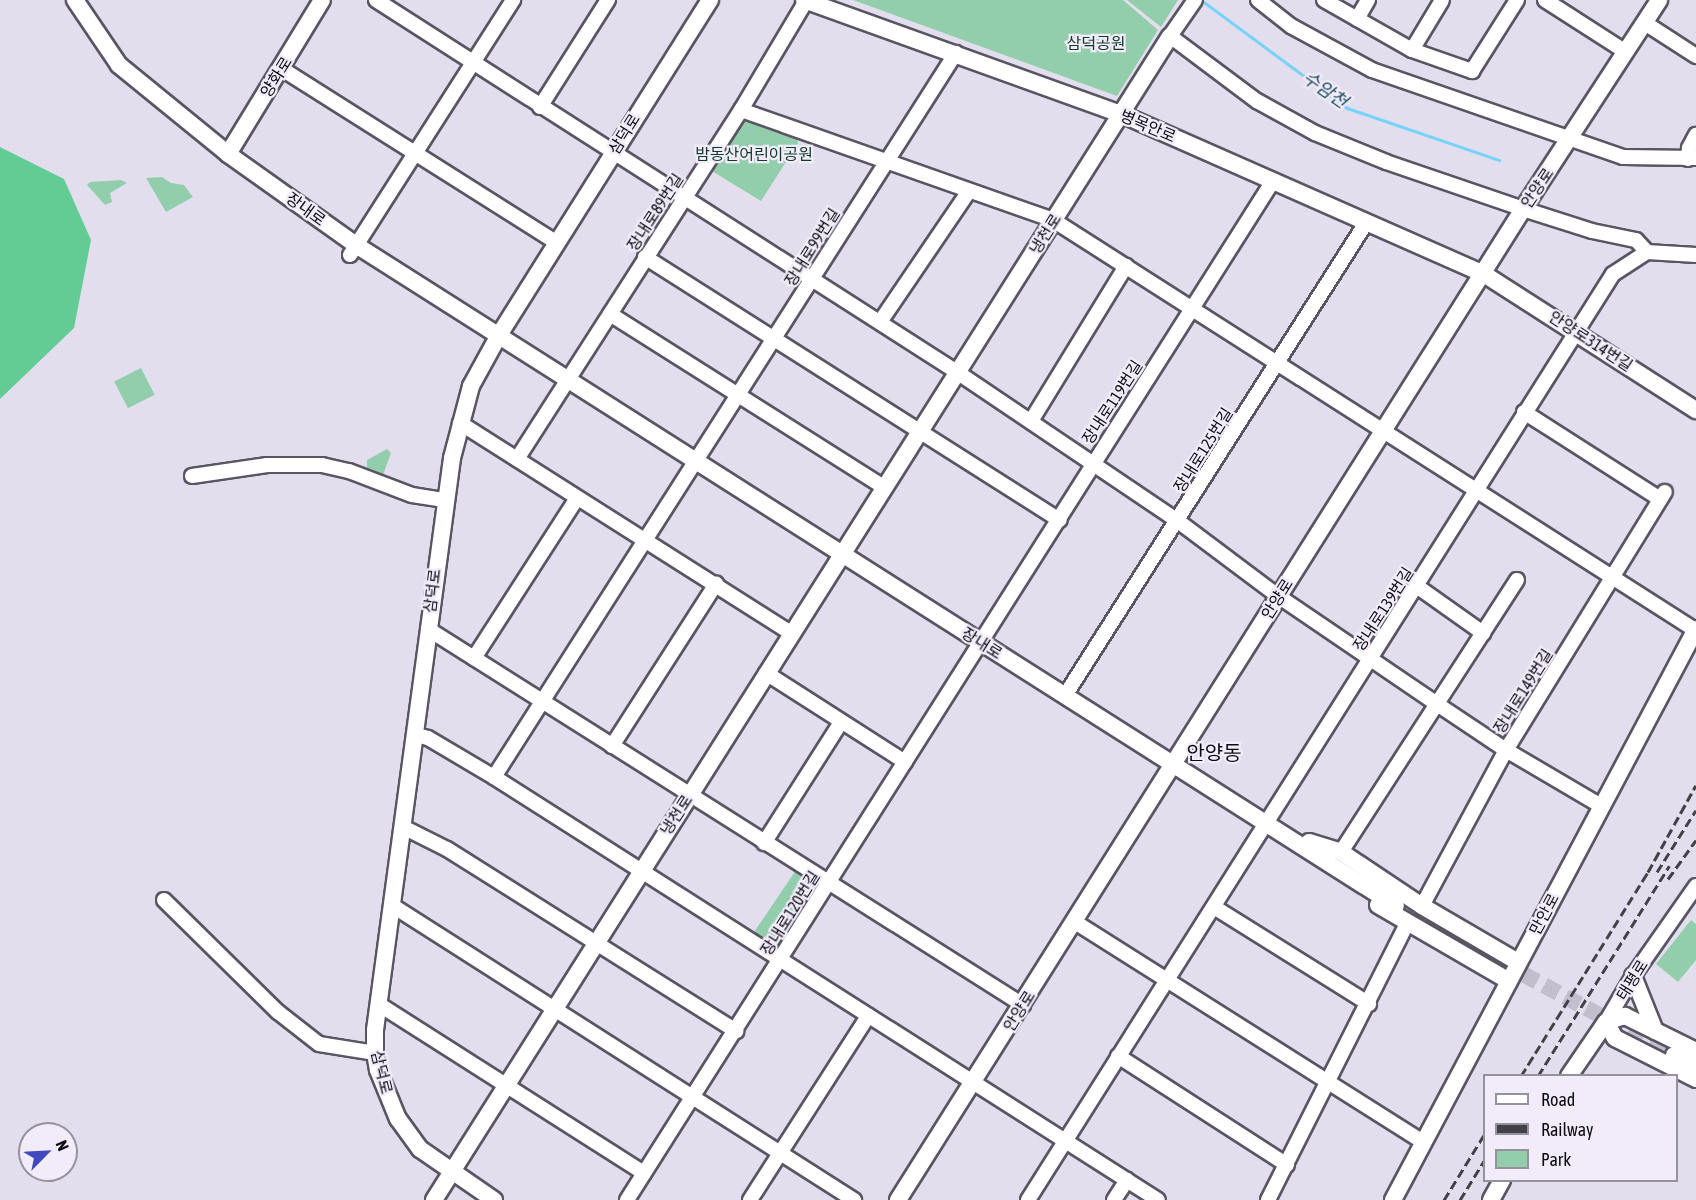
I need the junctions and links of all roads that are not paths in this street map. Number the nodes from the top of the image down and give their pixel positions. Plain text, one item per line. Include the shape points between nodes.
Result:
1 (75, 0) edge
2 (322, 0) edge
3 (376, 0) edge
4 (513, 0) edge
5 (608, 0) edge
6 (710, 0) edge
7 (805, 0) edge
8 (1195, 0) edge
9 (1258, 0) edge
10 (1324, 0) edge
11 (1368, 0) edge
12 (1442, 0) edge
13 (1517, 0) edge
14 (1545, 0) edge
15 (1659, 0) edge
16 (1357, 19) junction
17 (1645, 23) junction
18 (1170, 36) junction
19 (1412, 50) junction
20 (1626, 52) junction
21 (956, 53) junction
22 (1696, 56) edge
23 (472, 64) junction
24 (282, 69) junction
25 (540, 107) junction
26 (741, 110) junction
27 (1121, 114) junction
28 (1696, 135) edge
29 (1571, 137) junction
30 (613, 152) junction
31 (228, 154) junction
32 (416, 154) junction
33 (1692, 158) edge
34 (885, 162) junction
35 (1273, 181) junction
36 (969, 191) junction
37 (683, 198) junction
38 (1523, 209) junction
39 (1053, 220) junction
40 (1366, 223) junction
41 (556, 242) junction
42 (353, 250) junction
43 (1647, 252) junction
44 (1696, 255) edge
45 (645, 257) junction
46 (1126, 266) junction
47 (1484, 274) junction
48 (811, 279) junction
49 (1192, 308) junction
50 (610, 314) junction
51 (880, 322) junction
52 (1577, 332) junction
53 (499, 335) junction
54 (774, 340) junction
55 (1277, 364) junction
56 (957, 372) junction
57 (570, 380) junction
58 (738, 396) junction
59 (1696, 410) edge
60 (1524, 412) junction
61 (1031, 421) junction
62 (460, 423) junction
63 (1382, 430) junction
64 (919, 431) junction
65 (517, 459) junction
66 (696, 460) junction
67 (1093, 463) junction
68 (192, 476) dead end
69 (884, 487) junction
70 (1476, 491) junction
71 (577, 498) junction
72 (444, 500) junction
73 (1060, 520) junction
74 (1178, 521) junction
75 (645, 540) junction
76 (843, 555) junction
77 (1613, 575) junction
78 (1517, 580) dead end
79 (716, 584) junction
80 (1418, 587) junction
81 (1278, 596) junction
82 (428, 629) junction
83 (1696, 630) edge
84 (1483, 633) junction
85 (792, 634) junction
86 (982, 644) junction
87 (474, 658) junction
88 (1371, 659) junction
89 (766, 673) junction
90 (1066, 694) junction
91 (543, 703) junction
92 (1437, 704) junction
93 (841, 722) junction
94 (416, 735) junction
95 (612, 746) junction
96 (1506, 750) junction
97 (905, 762) junction
98 (1173, 764) junction
99 (494, 777) junction
100 (690, 795) junction
101 (1601, 806) junction
102 (1269, 823) junction
103 (403, 827) junction
104 (1287, 834) junction
105 (764, 843) junction
106 (1341, 852) junction
107 (641, 871) junction
108 (828, 884) junction
109 (1696, 886) edge
110 (164, 900) dead end
111 (393, 906) junction
112 (1396, 906) tunnel mouth
113 (1422, 906) junction
114 (1214, 907) junction
115 (1075, 922) junction
116 (1407, 924) junction
117 (595, 943) junction
118 (780, 959) junction
119 (1518, 962) junction
120 (1633, 976) junction
121 (1167, 978) junction
122 (1509, 981) junction
123 (380, 1005) junction
124 (1023, 1005) junction
125 (1369, 1005) junction
126 (553, 1010) junction
127 (868, 1016) junction
128 (1606, 1022) junction
129 (736, 1031) junction
130 (1655, 1031) junction
131 (1696, 1051) edge
132 (375, 1053) junction
133 (1674, 1055) tunnel mouth
134 (1118, 1056) junction
135 (1696, 1066) edge
136 (1570, 1074) edge
137 (1696, 1079) edge
138 (974, 1083) junction
139 (1328, 1083) junction
140 (505, 1086) junction
141 (693, 1098) junction
142 (1066, 1141) junction
143 (1422, 1142) junction
144 (780, 1153) junction
145 (1287, 1165) junction
146 (451, 1173) junction
147 (644, 1173) junction
148 (1127, 1180) junction
149 (1501, 1182) edge
150 (434, 1200) edge
151 (494, 1200) edge
152 (627, 1200) edge
153 (750, 1200) edge
154 (854, 1200) edge
155 (898, 1200) edge
156 (1028, 1200) edge
157 (1114, 1200) edge
158 (1158, 1200) edge
159 (1268, 1200) edge
160 (1393, 1200) edge
161 (1491, 1200) edge

1 - 31 street, 장내로 via 119,65
2 - 24 street, 양화로
3 - 23 street
4 - 23 street
5 - 25 street
6 - 30 street, 삼덕로
7 - 21 street, 병목안로
7 - 26 street, 장내로89번길
8 - 18 street
9 - 29 street via 1291,26 1372,70
10 - 16 street
11 - 16 street
12 - 19 street
13 - 19 street via 1472,71
14 - 20 street
15 - 17 street, 안양로
16 - 19 street
17 - 20 street, 안양로
17 - 22 street
18 - 27 street, 냉천로
18 - 38 street via 1257,101 1316,133 1386,162
20 - 29 street, 안양로
21 - 27 street, 병목안로
21 - 34 street, 장내로99번길
23 - 25 street
23 - 32 street
24 - 31 street, 양화로
24 - 32 street
25 - 30 street
26 - 34 street
26 - 37 street, 장내로89번길
27 - 35 street, 병목안로
27 - 39 street, 냉천로
28 - 33 street via 1689,148
29 - 33 street via 1623,157
29 - 38 street, 안양로
30 - 37 street
30 - 41 street, 삼덕로
31 - 42 street, 장내로
32 - 41 street
32 - 42 street
34 - 36 street
34 - 48 street, 장내로99번길
35 - 40 street, 병목안로
35 - 49 street, 장내로119번길
36 - 39 street
36 - 51 street
37 - 45 street, 장내로89번길
37 - 48 street
38 - 43 street via 1636,240
38 - 47 street, 안양로
39 - 46 street
39 - 56 street, 냉천로
40 - 47 street, 병목안로
40 - 55 street, 장내로125번길
41 - 53 street, 삼덕로
42 - 53 street, 장내로
43 - 44 street
43 - 52 street, 장내로139번길 via 1613,274
45 - 50 street, 장내로89번길
45 - 54 street
46 - 49 street
46 - 61 street
47 - 52 street, 안양로314번길
47 - 63 street, 안양로
48 - 51 street
48 - 54 street, 장내로99번길
49 - 55 street
49 - 67 street, 장내로119번길
50 - 57 street, 장내로89번길
50 - 58 street
51 - 56 street
52 - 59 street, 안양로314번길
52 - 60 street, 장내로139번길
53 - 57 street, 장내로
53 - 62 street, 삼덕로 via 471,386
54 - 58 street, 장내로99번길
54 - 64 street
55 - 63 street
55 - 74 street, 장내로125번길
56 - 61 street
56 - 64 street, 냉천로
57 - 65 street
57 - 66 street, 장내로
58 - 66 street, 장내로99번길
58 - 69 street
60 - 70 street, 장내로139번길
60 - 77 street, 장내로149번길 via 1662,496
61 - 67 street
62 - 65 street
62 - 72 street, 삼덕로
63 - 70 street
63 - 81 street, 안양로
64 - 69 street, 냉천로
64 - 73 street
65 - 71 street
66 - 75 street, 장내로99번길
66 - 76 street, 장내로
67 - 73 street, 장내로119번길
67 - 74 street
68 - 72 street via 267,465 322,465 412,495
69 - 76 street, 냉천로
70 - 77 street
70 - 80 street, 장내로139번길
71 - 75 street
71 - 87 street
72 - 82 street, 삼덕로
73 - 86 street, 장내로119번길
74 - 81 street
74 - 90 street, 장내로125번길
75 - 79 street
75 - 91 street, 장내로99번길
76 - 85 street, 냉천로
76 - 86 street, 장내로
77 - 83 street
77 - 96 street, 장내로149번길
78 - 84 street
79 - 85 street
79 - 95 street
80 - 84 street
80 - 88 street, 장내로139번길
81 - 88 street
81 - 98 street, 안양로
82 - 87 street
82 - 94 street, 삼덕로
83 - 101 street, 만안로
84 - 92 street
85 - 89 street, 냉천로
86 - 90 street, 장내로
86 - 97 street, 장내로120번길
87 - 91 street
88 - 92 street
88 - 102 street, 장내로139번길
89 - 93 street
89 - 100 street, 냉천로
90 - 98 street, 장내로
91 - 95 street
91 - 99 street, 장내로99번길
92 - 96 street
92 - 106 street
93 - 97 street
93 - 105 street
94 - 99 street via 428,738
94 - 103 street, 삼덕로
95 - 100 street
96 - 101 street
96 - 113 street, 장내로149번길
97 - 108 street, 장내로120번길
98 - 102 street, 장내로
98 - 115 street, 안양로
99 - 107 street
100 - 105 street
100 - 107 street, 냉천로
101 - 119 street, 만안로
102 - 104 street, 장내로
102 - 114 street, 장내로139번길
103 - 111 street, 삼덕로
103 - 117 street via 447,849
104 - 106 street
104 - 112 street, 장내로
104 - 116 street via 1323,868
105 - 108 street
106 - 113 street
107 - 117 street, 냉천로
107 - 118 street
108 - 118 street, 장내로120번길
108 - 124 street
109 - 120 street, 태평로
110 - 132 street via 278,1012 319,1044
111 - 123 street, 삼덕로
111 - 126 street
113 - 119 street
114 - 121 street, 장내로139번길
114 - 125 street
115 - 121 street
115 - 124 street, 안양로
116 - 122 street
116 - 125 street
117 - 126 street, 냉천로
117 - 129 street
118 - 127 street
118 - 129 street, 장내로120번길
119 - 122 street, 만안로
120 - 128 street, 태평로
120 - 130 street
121 - 134 street, 장내로139번길
121 - 139 street
122 - 143 street, 만안로
123 - 132 street, 삼덕로
123 - 140 street
124 - 138 street, 안양로
125 - 139 street
126 - 140 street, 냉천로
126 - 141 street
127 - 138 street
127 - 144 street
128 - 130 street via 1625,1016
128 - 136 street, 태평로
128 - 137 street via 1615,1038
129 - 141 street, 장내로120번길
130 - 131 street
132 - 146 street, 삼덕로 via 398,1119 420,1149
133 - 135 street
134 - 142 street, 장내로139번길
134 - 145 street
138 - 142 street
138 - 155 street, 안양로
139 - 143 street
139 - 145 street
140 - 146 street, 냉천로
140 - 147 street
141 - 144 street
141 - 147 street, 장내로120번길
142 - 148 street
142 - 156 street, 장내로139번길
143 - 160 street, 만안로
144 - 153 street
144 - 154 street
145 - 159 street
146 - 150 street, 냉천로
146 - 151 street, 삼덕로
147 - 152 street, 장내로120번길
148 - 157 street
148 - 158 street
149 - 161 street

